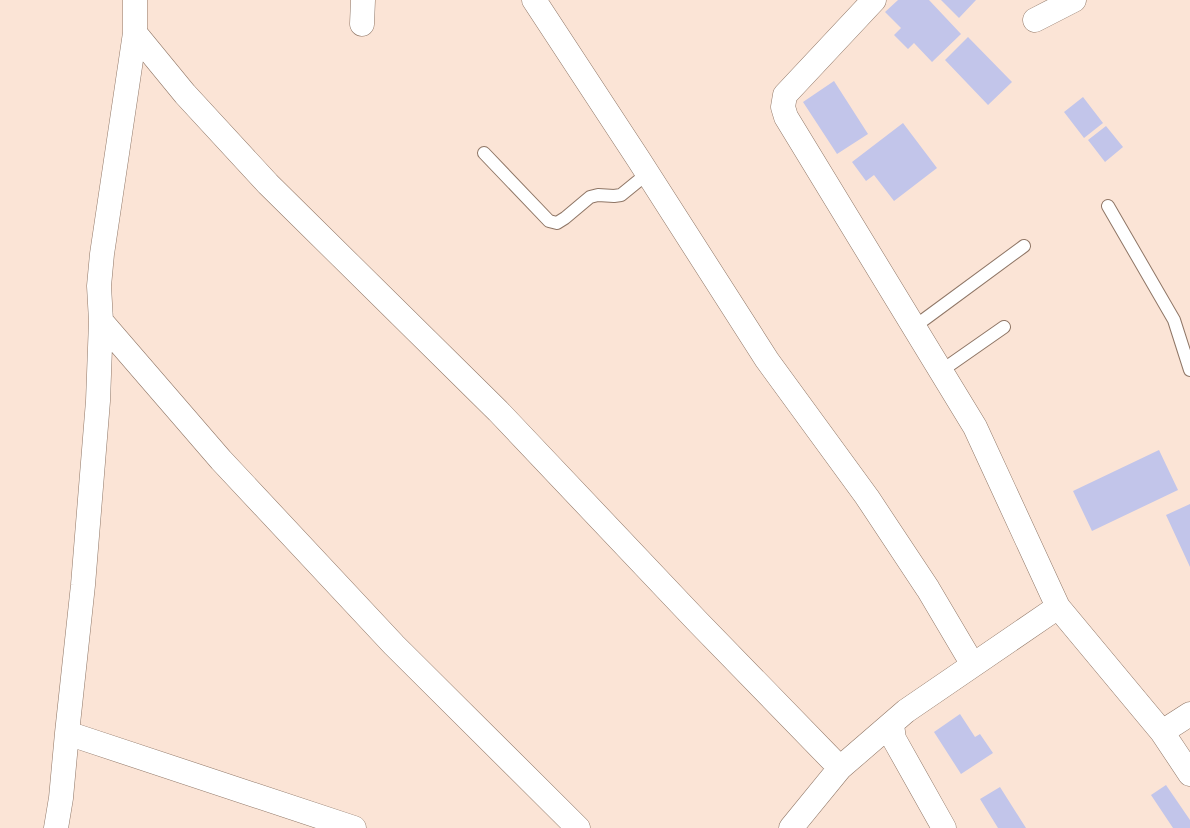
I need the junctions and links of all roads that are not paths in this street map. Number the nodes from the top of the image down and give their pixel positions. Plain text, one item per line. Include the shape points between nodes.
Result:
1 (135, 0) edge
2 (363, 0) edge
3 (534, 0) edge
4 (1074, 0) edge
5 (868, 2) edge
6 (1035, 20) dead end
7 (362, 24) dead end
8 (135, 33) junction
9 (484, 153) dead end
10 (648, 173) junction
11 (1108, 206) dead end
12 (1024, 246) dead end
13 (101, 321) junction
14 (914, 327) junction
15 (1004, 327) dead end
16 (1190, 370) edge
17 (941, 371) junction
18 (1058, 607) junction
19 (973, 665) junction
20 (1190, 714) edge
21 (892, 725) junction
22 (1162, 732) junction
23 (67, 733) junction
24 (840, 768) junction
25 (1190, 774) edge
26 (56, 828) edge
27 (354, 828) edge
28 (578, 828) edge
29 (791, 828) edge
30 (944, 828) edge

1 - 8 street
2 - 7 street
3 - 10 street
4 - 6 street
5 - 14 street via 785,95 783,107 786,117
8 - 13 street via 102,254 99,286
8 - 24 street via 185,94 268,184 498,412
9 - 10 lane via 549,221 557,223 590,197 621,194
10 - 19 street via 767,360 867,497 928,589
11 - 16 lane via 1174,320
12 - 14 lane
13 - 23 street via 83,585
13 - 28 street via 221,460 394,645
14 - 17 street
15 - 17 lane
17 - 18 street via 975,426
18 - 19 street
18 - 22 street
19 - 21 street via 906,711
20 - 22 street
21 - 24 street
21 - 30 street via 894,739
22 - 25 street
23 - 26 street
23 - 27 street
24 - 29 street

